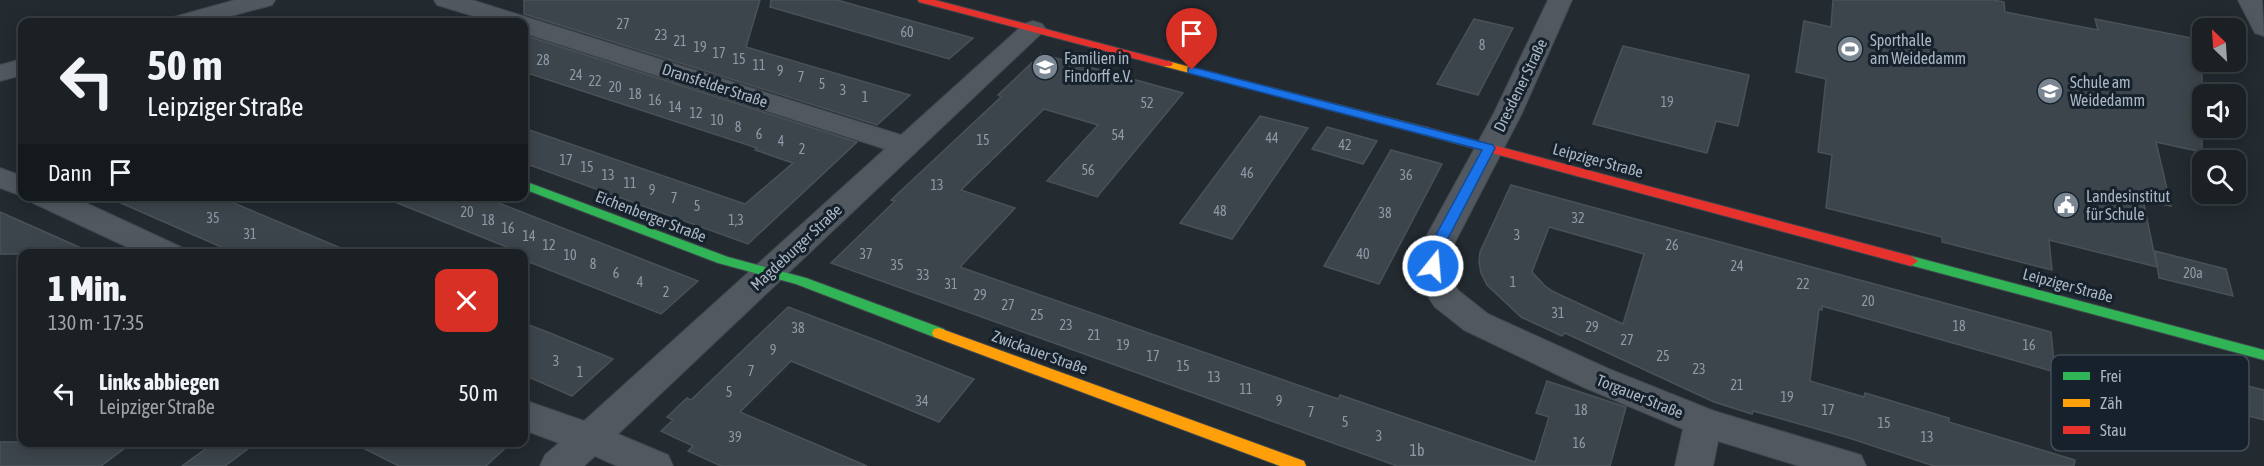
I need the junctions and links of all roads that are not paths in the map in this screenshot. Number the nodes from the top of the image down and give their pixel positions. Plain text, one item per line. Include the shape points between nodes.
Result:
1 (262, 0) edge
2 (446, 0) edge
3 (922, 0) edge
4 (1560, 0) edge
5 (2250, 0) edge
6 (197, 18) edge
7 (504, 18) edge
8 (528, 26) edge
9 (2264, 28) edge
10 (1034, 29) junction
11 (18, 68) edge
12 (0, 73) edge
13 (906, 146) junction
14 (1489, 148) junction
15 (0, 177) edge
16 (18, 185) edge
17 (528, 187) edge
18 (55, 201) edge
19 (159, 249) edge
20 (768, 273) junction
21 (1447, 298) joint
22 (2264, 355) edge
23 (528, 416) edge
24 (1703, 422) junction
25 (590, 437) junction
26 (559, 466) edge
27 (654, 466) edge
28 (1298, 466) edge
29 (1695, 466) edge
30 (1847, 466) edge

1 - 6 street
2 - 7 street
3 - 10 street, Leipziger Straße
4 - 14 street, Dresdener Straße
5 - 9 street
8 - 13 street, Dransfelder Straße
10 - 13 street, Magdeburger Straße
10 - 14 street, Leipziger Straße
11 - 12 street
13 - 20 street, Magdeburger Straße
14 - 21 street, Dresdener Straße via 1437,246 1433,266 1437,285
14 - 22 street, Leipziger Straße
15 - 16 street
17 - 20 street, Eichenberger Straße
18 - 19 street
20 - 25 street, Magdeburger Straße
20 - 28 street, Zwickauer Straße via 801,281
21 - 24 street, Torgauer Straße via 1476,322 1508,339
23 - 25 street
24 - 29 street
24 - 30 street, Torgauer Straße
25 - 26 street, Magdeburger Straße
25 - 27 street

